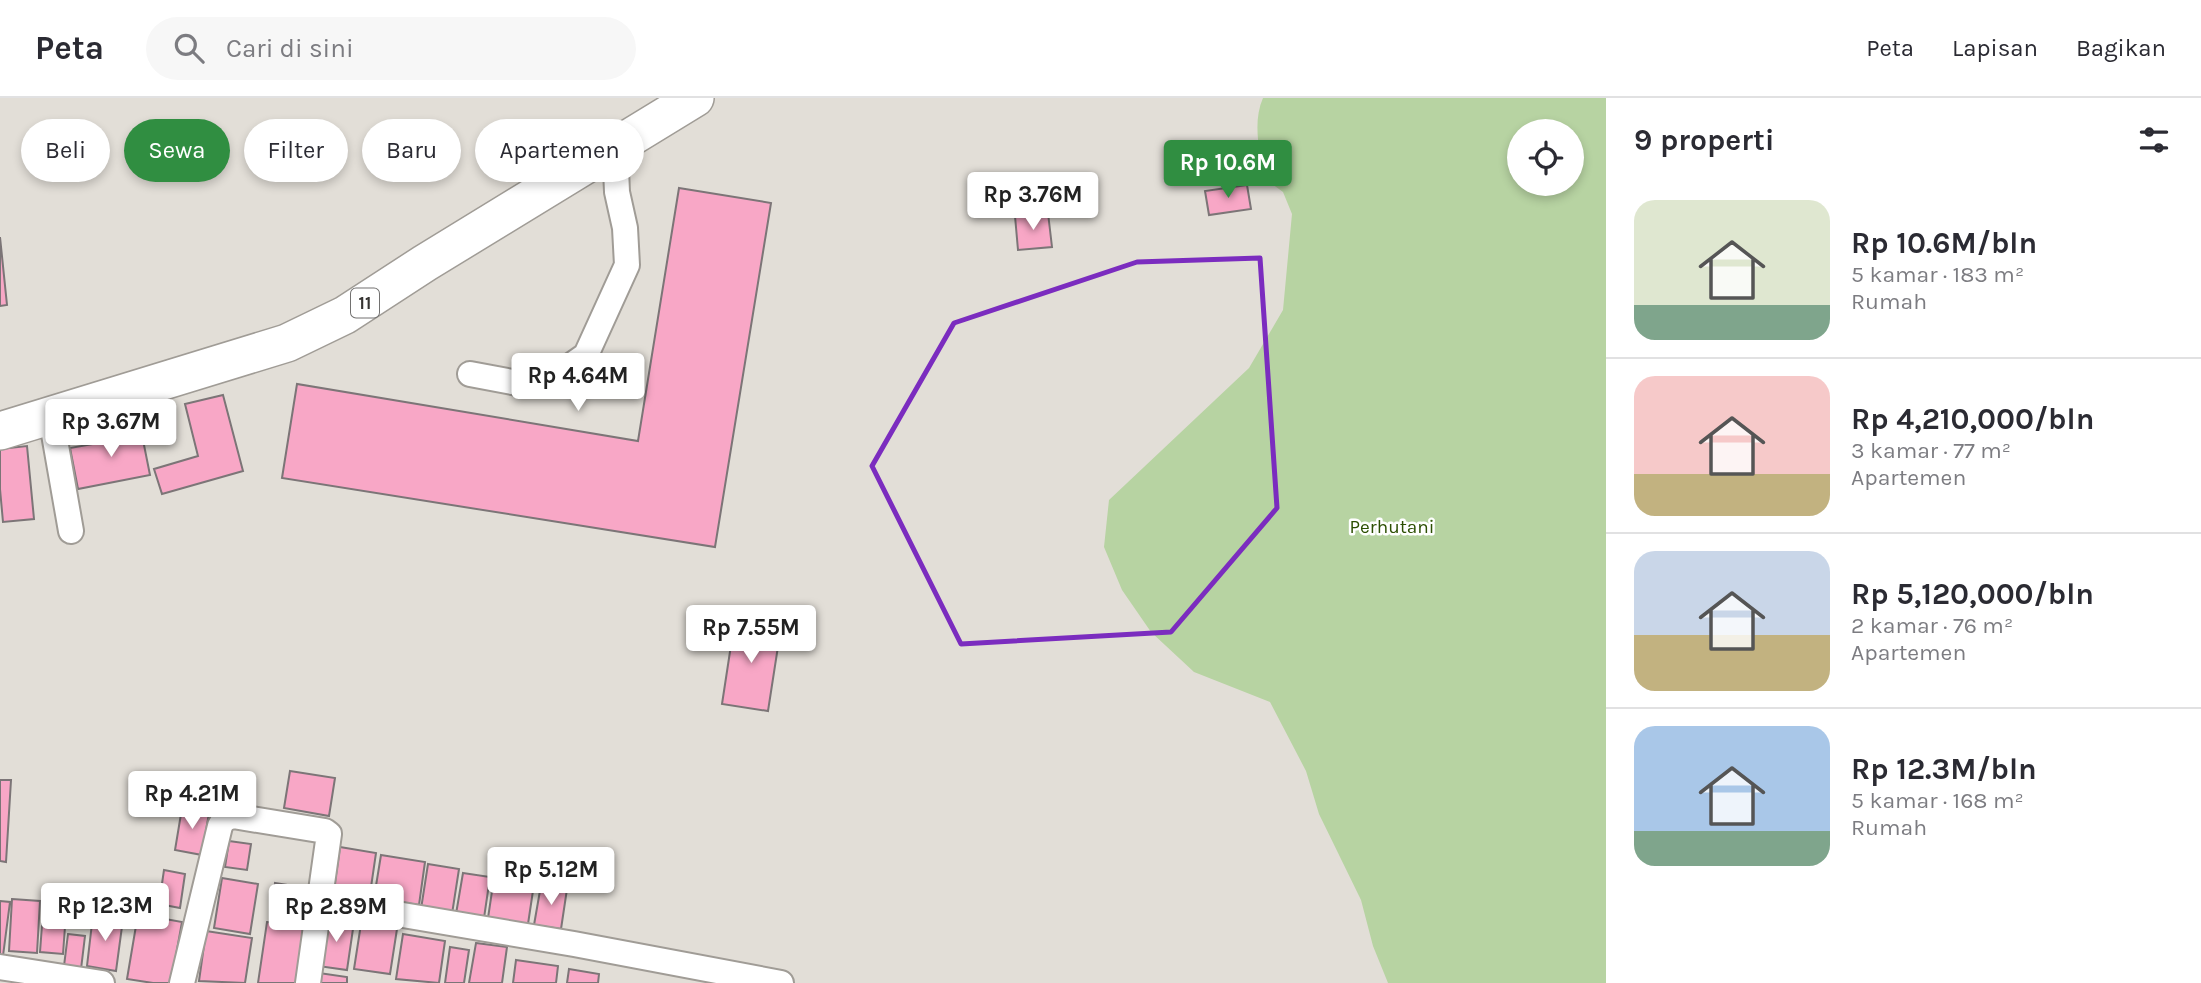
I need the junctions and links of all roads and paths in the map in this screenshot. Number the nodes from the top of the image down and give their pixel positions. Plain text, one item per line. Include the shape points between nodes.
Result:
1 (695, 98) edge
2 (644, 129) edge
3 (557, 182) edge
4 (617, 182) edge
5 (470, 374) dead end
6 (51, 417) junction
7 (0, 432) edge
8 (71, 531) dead end
9 (320, 901) junction
10 (0, 967) edge
11 (102, 983) edge
12 (181, 983) edge
13 (308, 983) edge
14 (781, 983) edge

1 - 2 highway, 11
3 - 6 highway, 11 via 345,315 287,343
4 - 5 street via 627,265 586,355 556,376 523,384
6 - 7 highway, 11
6 - 8 street
9 - 12 street via 328,833 238,817 224,819
9 - 13 street
9 - 14 street
10 - 11 street

